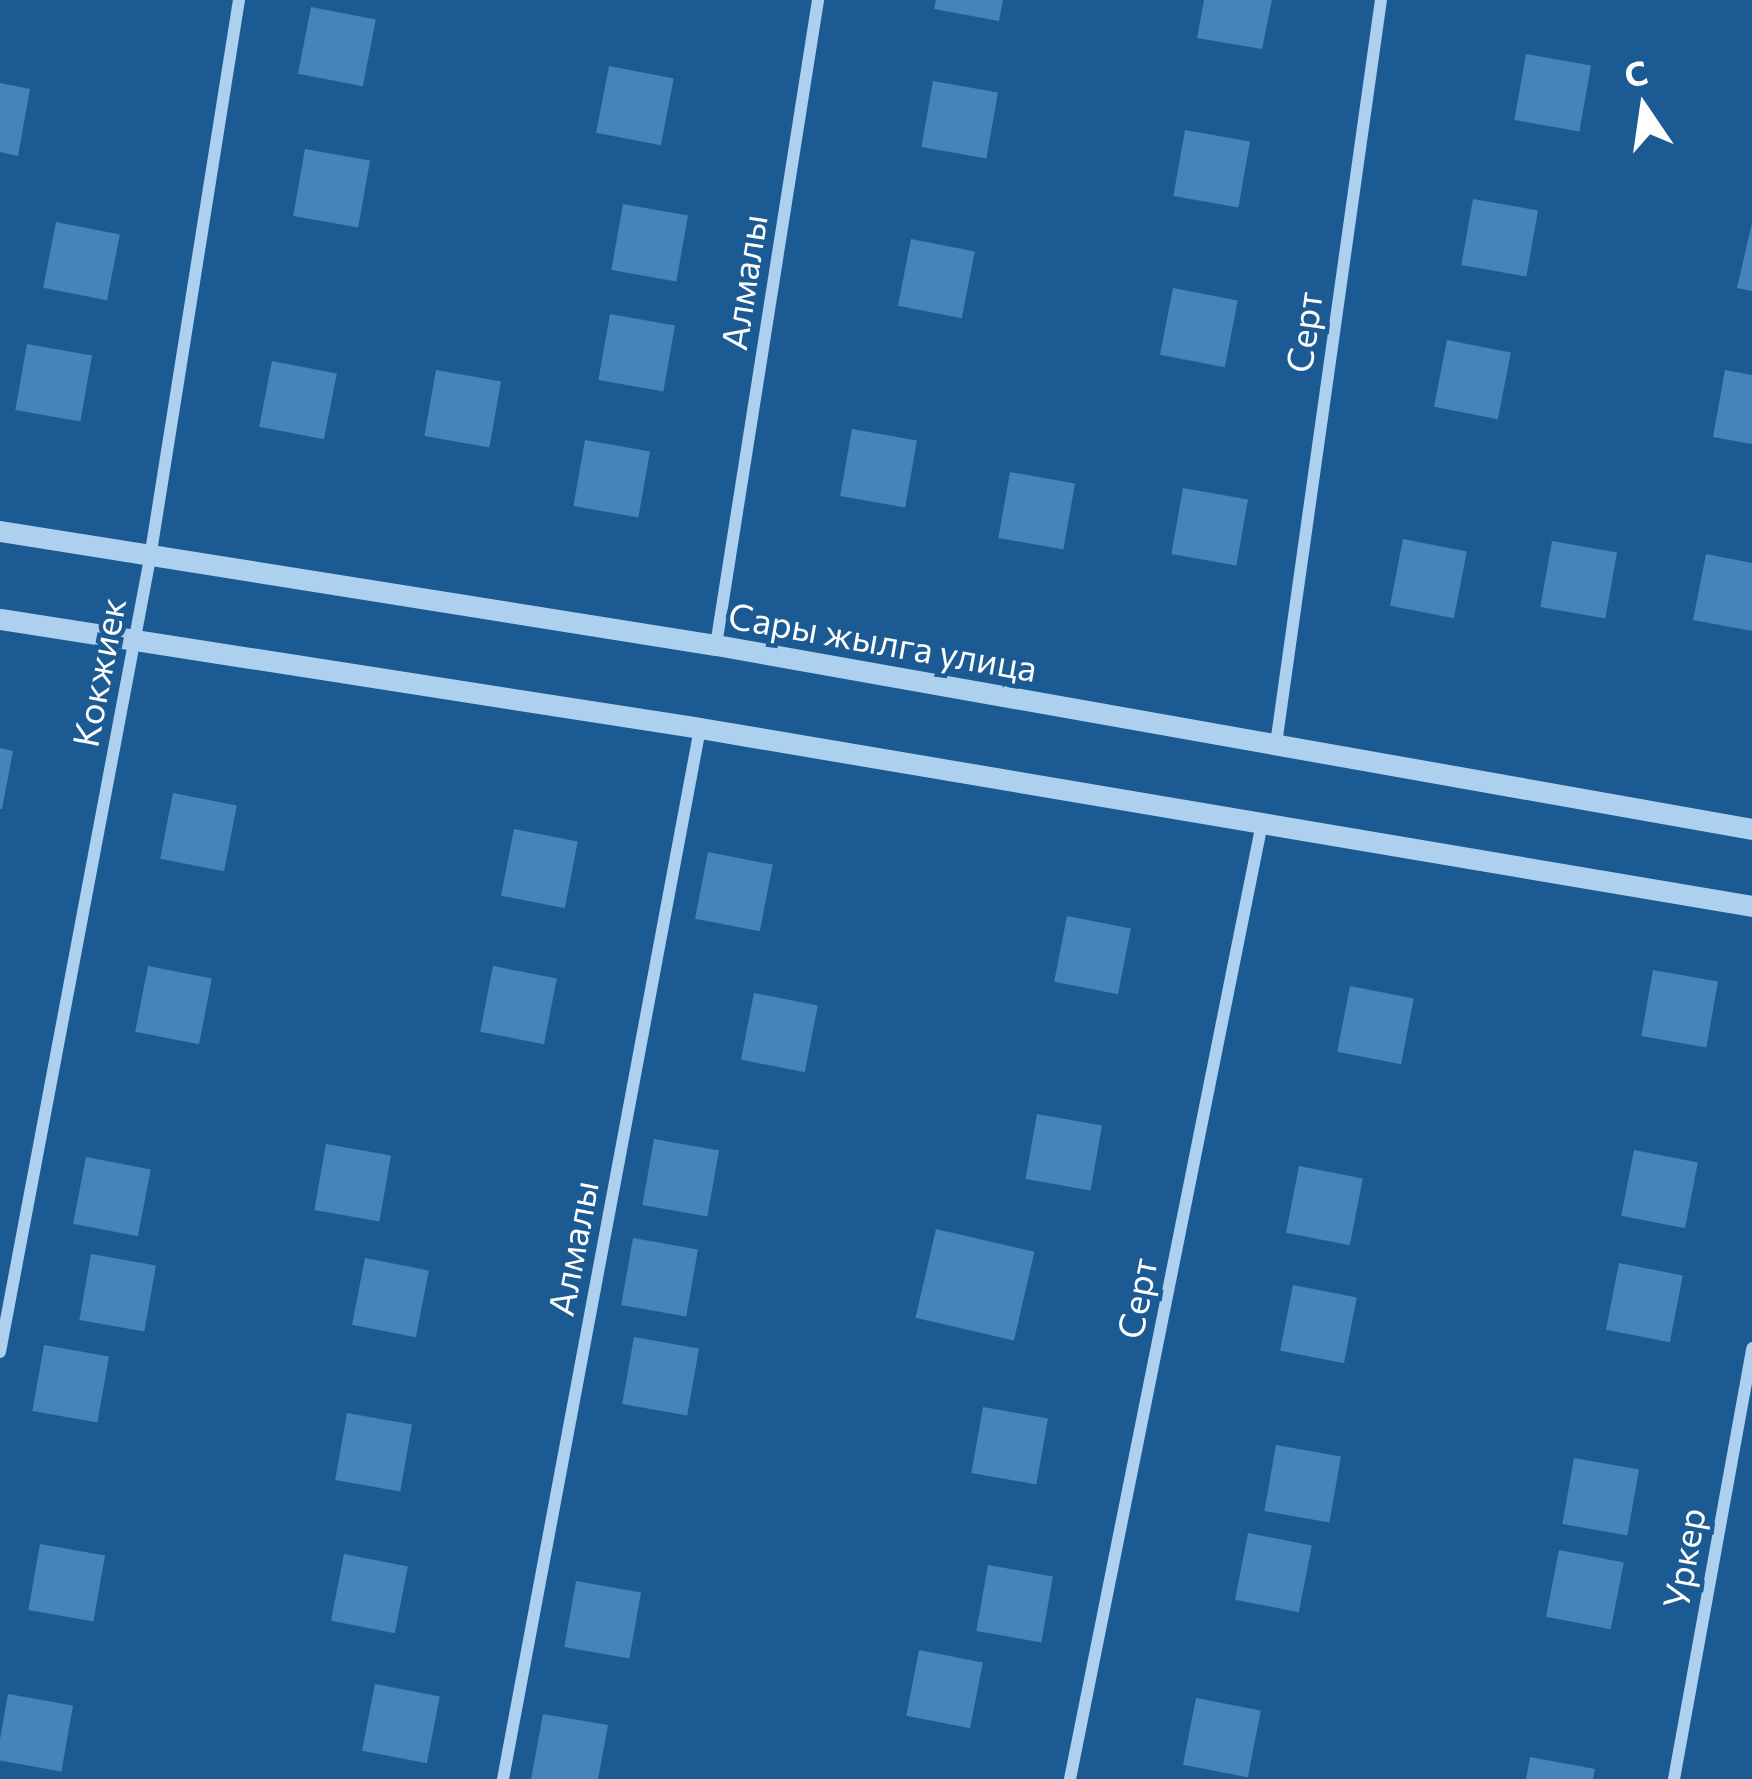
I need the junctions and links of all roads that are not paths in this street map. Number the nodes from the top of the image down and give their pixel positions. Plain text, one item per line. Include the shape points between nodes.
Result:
1 (239, 0) edge
2 (818, 0) edge
3 (1381, 0) edge
4 (0, 531) edge
5 (150, 558) junction
6 (0, 620) edge
7 (134, 644) junction
8 (716, 645) junction
9 (700, 728) junction
10 (1276, 744) junction
11 (1261, 829) junction
12 (1752, 829) edge
13 (1752, 906) edge
14 (1752, 1348) edge
15 (0, 1352) edge
16 (503, 1779) edge
17 (1070, 1779) edge
18 (1674, 1779) edge

1 - 5 street, Кокжиек
2 - 8 street, Алмалы
3 - 10 street, Серт
4 - 5 street, Сары жылга улица
5 - 7 street, Кокжиек
5 - 8 street, Сары жылга улица
6 - 7 street
7 - 9 street
7 - 15 street, Кокжиек
8 - 10 street, Сары жылга улица
9 - 11 street
9 - 16 street, Алмалы
10 - 12 street, Сары жылга улица
11 - 13 street
11 - 17 street, Серт
14 - 18 street, Уркер

